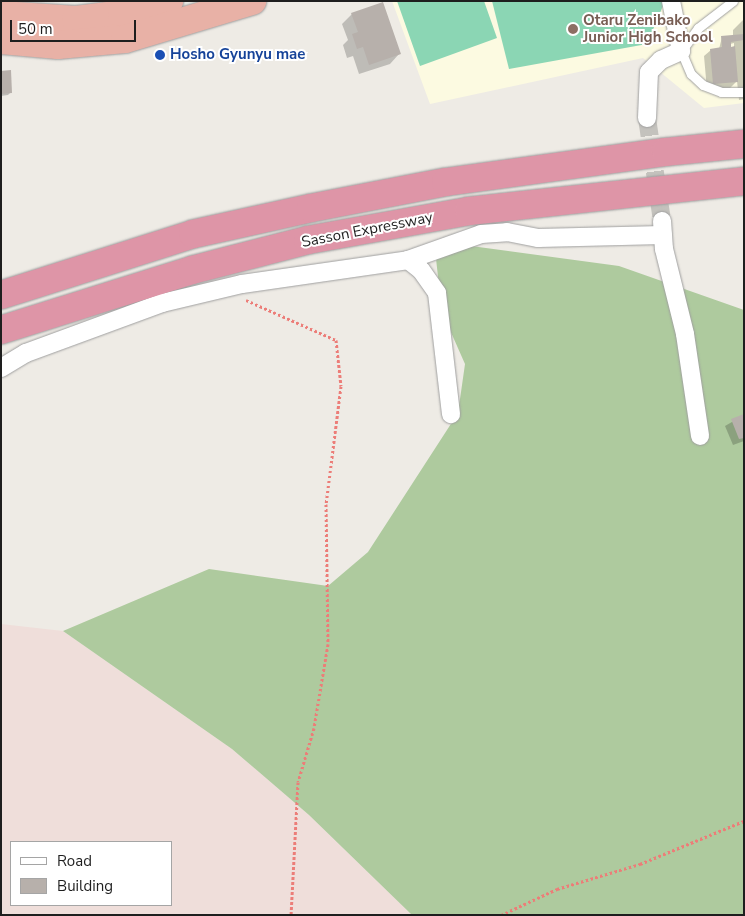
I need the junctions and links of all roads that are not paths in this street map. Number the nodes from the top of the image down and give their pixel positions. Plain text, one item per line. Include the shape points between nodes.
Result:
1 (169, 1) edge
2 (252, 1) edge
3 (671, 1) edge
4 (733, 1) edge
5 (1, 15) edge
6 (1, 40) edge
7 (681, 51) junction
8 (744, 92) edge
9 (647, 118) tunnel mouth
10 (744, 144) edge
11 (744, 181) edge
12 (408, 260) junction
13 (1, 295) edge
14 (1, 330) edge
15 (1, 368) edge
16 (451, 414) dead end
17 (700, 436) dead end

1 - 5 highway via 122,14 84,19
2 - 6 highway via 126,39 58,45
3 - 7 street
4 - 7 lane via 698,28
7 - 8 lane via 691,74 703,86 721,92
7 - 9 street via 661,60 649,72
10 - 13 highway via 446,182 311,208 193,234
11 - 14 highway, Sasson Expressway via 469,211 308,240 192,270
12 - 15 street via 220,289 162,303 26,353
12 - 16 street via 421,270 437,293
12 - 17 street via 481,234 538,238 662,228 686,334

